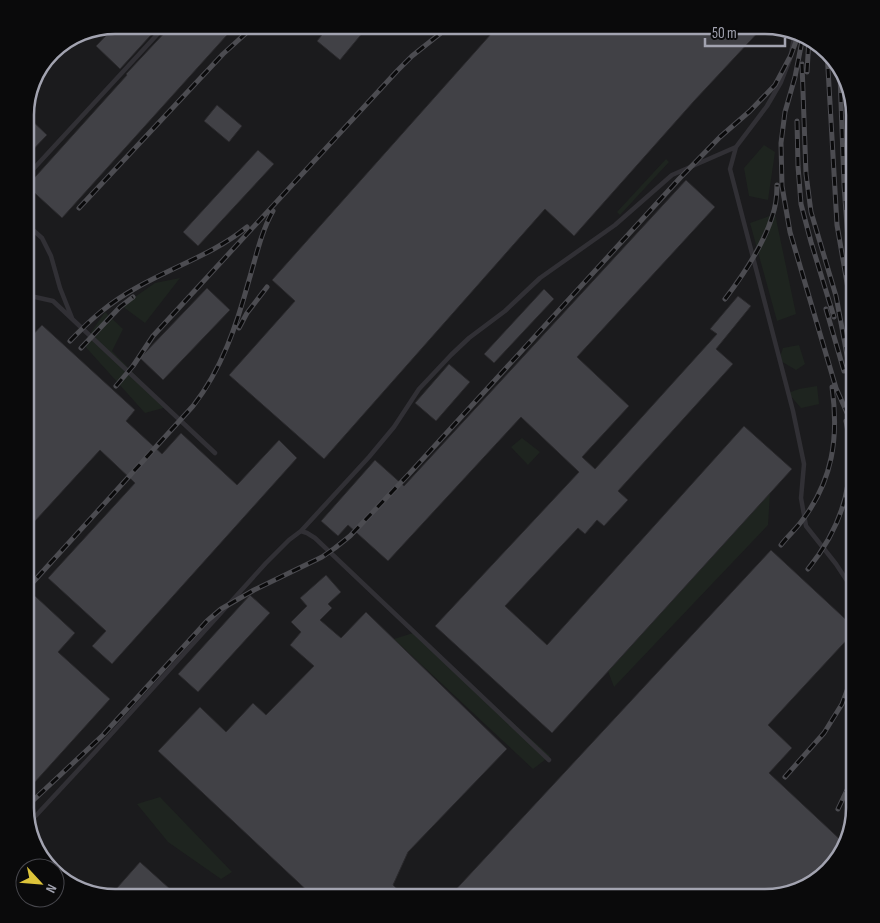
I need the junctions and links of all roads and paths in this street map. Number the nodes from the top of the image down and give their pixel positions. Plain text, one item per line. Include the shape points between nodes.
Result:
1 (158, 34) edge
2 (794, 40) edge
3 (736, 147) junction
4 (34, 168) edge
5 (34, 231) edge
6 (34, 297) edge
7 (72, 319) junction
8 (214, 453) dead end
9 (302, 531) junction
10 (846, 579) edge
11 (549, 760) dead end
12 (35, 817) edge

1 - 4 lane
2 - 3 lane via 781,82
3 - 9 lane via 672,175 614,225 540,278 506,311 468,338 419,389 394,427
3 - 10 lane via 730,169 793,411 804,464 802,498 806,526
5 - 7 lane via 42,238 51,256
6 - 7 lane via 53,301
7 - 8 lane
9 - 11 lane via 315,538
9 - 12 lane via 266,563

